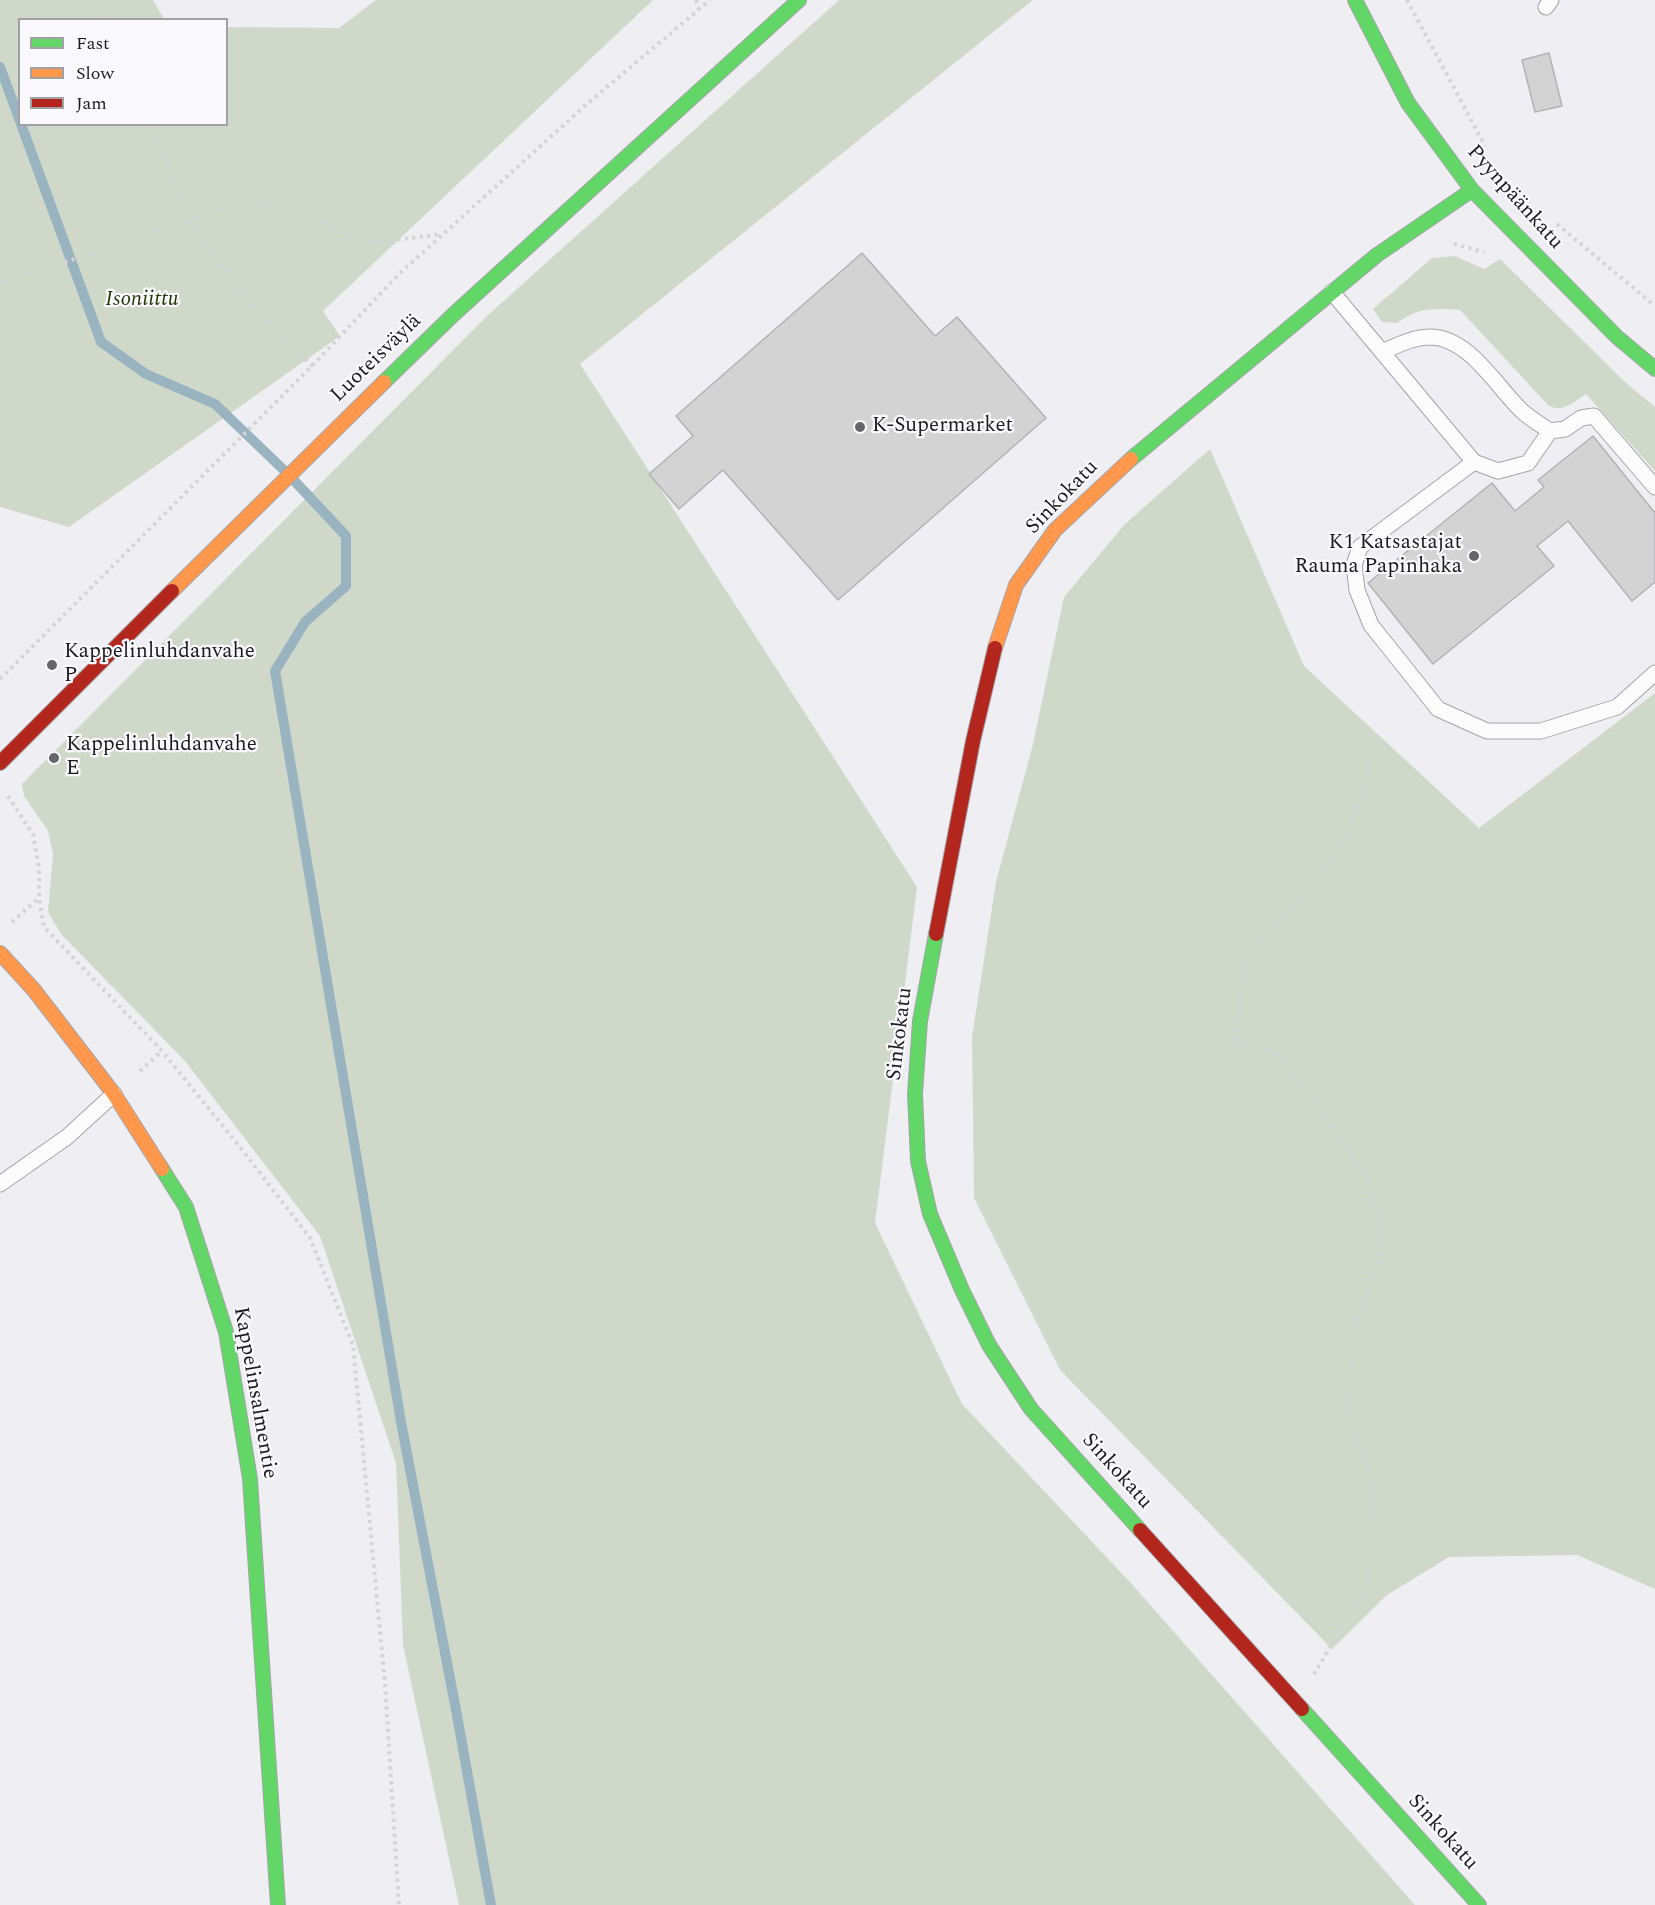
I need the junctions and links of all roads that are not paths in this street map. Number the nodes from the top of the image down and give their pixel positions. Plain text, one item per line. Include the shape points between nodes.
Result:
1 (799, 0) edge
2 (1355, 0) edge
3 (1472, 190) junction
4 (1332, 292) junction
5 (1382, 352) junction
6 (1655, 369) edge
7 (1550, 431) junction
8 (1474, 462) junction
9 (1655, 487) edge
10 (1655, 674) edge
11 (0, 763) edge
12 (0, 953) edge
13 (114, 1094) junction
14 (0, 1184) edge
15 (278, 1905) edge
16 (1479, 1905) edge

1 - 11 main road, Luoteisväylä via 454,314
2 - 3 main road, Pyynpäänkatu via 1408,103
3 - 4 main road, Sinkokatu via 1377,255
3 - 6 main road, Pyynpäänkatu via 1617,337
4 - 5 lane
4 - 16 main road, Sinkokatu via 1139,451 1055,530 1016,585 994,651 974,741 920,1021 915,1094 918,1161 930,1214 962,1290 988,1345 1031,1409
5 - 7 lane via 1406,340 1432,337 1458,345 1524,412
5 - 8 lane
7 - 8 lane via 1528,463 1498,471
7 - 9 lane via 1594,416
8 - 10 lane via 1360,547 1354,565 1357,590 1371,625 1438,709 1487,731 1541,730 1617,707
12 - 13 main road, Kappelinsalmentie via 34,990
13 - 14 lane via 67,1137
13 - 15 main road, Kappelinsalmentie via 186,1207 226,1332 250,1479

